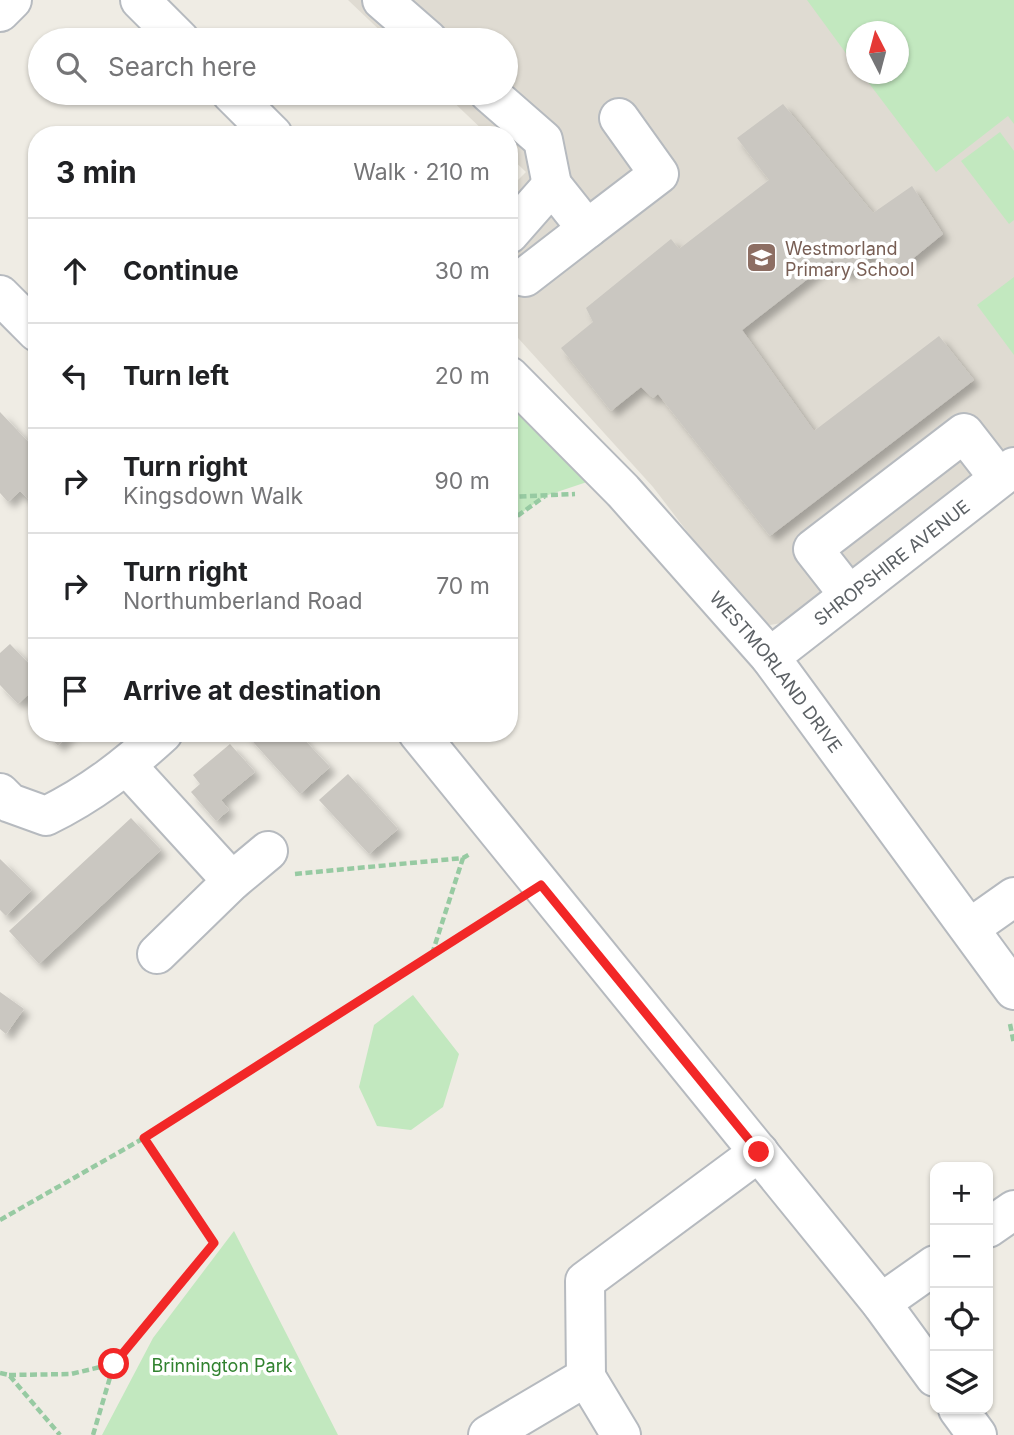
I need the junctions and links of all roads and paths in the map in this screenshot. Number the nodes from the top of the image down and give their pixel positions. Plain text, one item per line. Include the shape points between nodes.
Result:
1 (12, 0) edge
2 (140, 0) edge
3 (382, 0) edge
4 (0, 12) edge
5 (168, 28) edge
6 (414, 28) edge
7 (243, 105) edge
8 (503, 105) edge
9 (619, 118) dead end
10 (263, 126) edge
11 (552, 185) junction
12 (518, 224) edge
13 (587, 229) junction
14 (525, 277) dead end
15 (0, 295) edge
16 (28, 322) edge
17 (518, 385) edge
18 (1007, 472) edge
19 (622, 491) junction
20 (545, 496) junction
21 (518, 497) edge
22 (518, 516) edge
23 (849, 595) junction
24 (769, 657) junction
25 (153, 742) edge
26 (425, 742) edge
27 (127, 766) junction
28 (0, 793) edge
29 (502, 836) junction
30 (463, 858) junction
31 (277, 863) joint
32 (232, 881) junction
33 (541, 885) junction
34 (1014, 897) edge
35 (970, 928) junction
36 (157, 954) dead end
37 (432, 954) junction
38 (1014, 989) edge
39 (144, 1138) junction
40 (759, 1152) junction
41 (1014, 1210) edge
42 (0, 1220) edge
43 (992, 1225) edge
44 (930, 1269) edge
45 (881, 1303) junction
46 (114, 1364) junction
47 (930, 1370) edge
48 (0, 1373) edge
49 (9, 1375) junction
50 (586, 1377) junction
51 (962, 1414) edge
52 (60, 1435) edge
53 (93, 1435) edge
54 (488, 1435) edge
55 (621, 1435) edge
56 (977, 1435) edge

1 - 4 street
2 - 5 street
3 - 6 street
7 - 10 street
8 - 11 street via 543,140
9 - 13 street via 659,174
11 - 12 street
11 - 13 street
13 - 14 street
15 - 16 street
17 - 19 street, WESTMORLAND DRIVE
18 - 23 street, SHROPSHIRE AVENUE
18 - 23 street via 964,433 813,549
19 - 20 path
19 - 24 street, WESTMORLAND DRIVE
20 - 21 path
20 - 22 path
23 - 24 street, SHROPSHIRE AVENUE
24 - 35 street, WESTMORLAND DRIVE
25 - 27 street
26 - 29 street
27 - 28 street via 47,816 10,803
27 - 32 street
29 - 30 path
29 - 33 street
30 - 31 path
30 - 37 path
31 - 32 street
32 - 36 street
33 - 37 path
33 - 40 street
34 - 35 street
35 - 38 street, WESTMORLAND DRIVE
37 - 39 path
39 - 42 path
39 - 46 path via 214,1243
40 - 45 street
40 - 50 street via 585,1281
41 - 43 street
44 - 45 street
45 - 47 street
46 - 49 path via 71,1374
46 - 53 path
48 - 49 path
49 - 52 path
50 - 54 street
50 - 55 street
51 - 56 street

